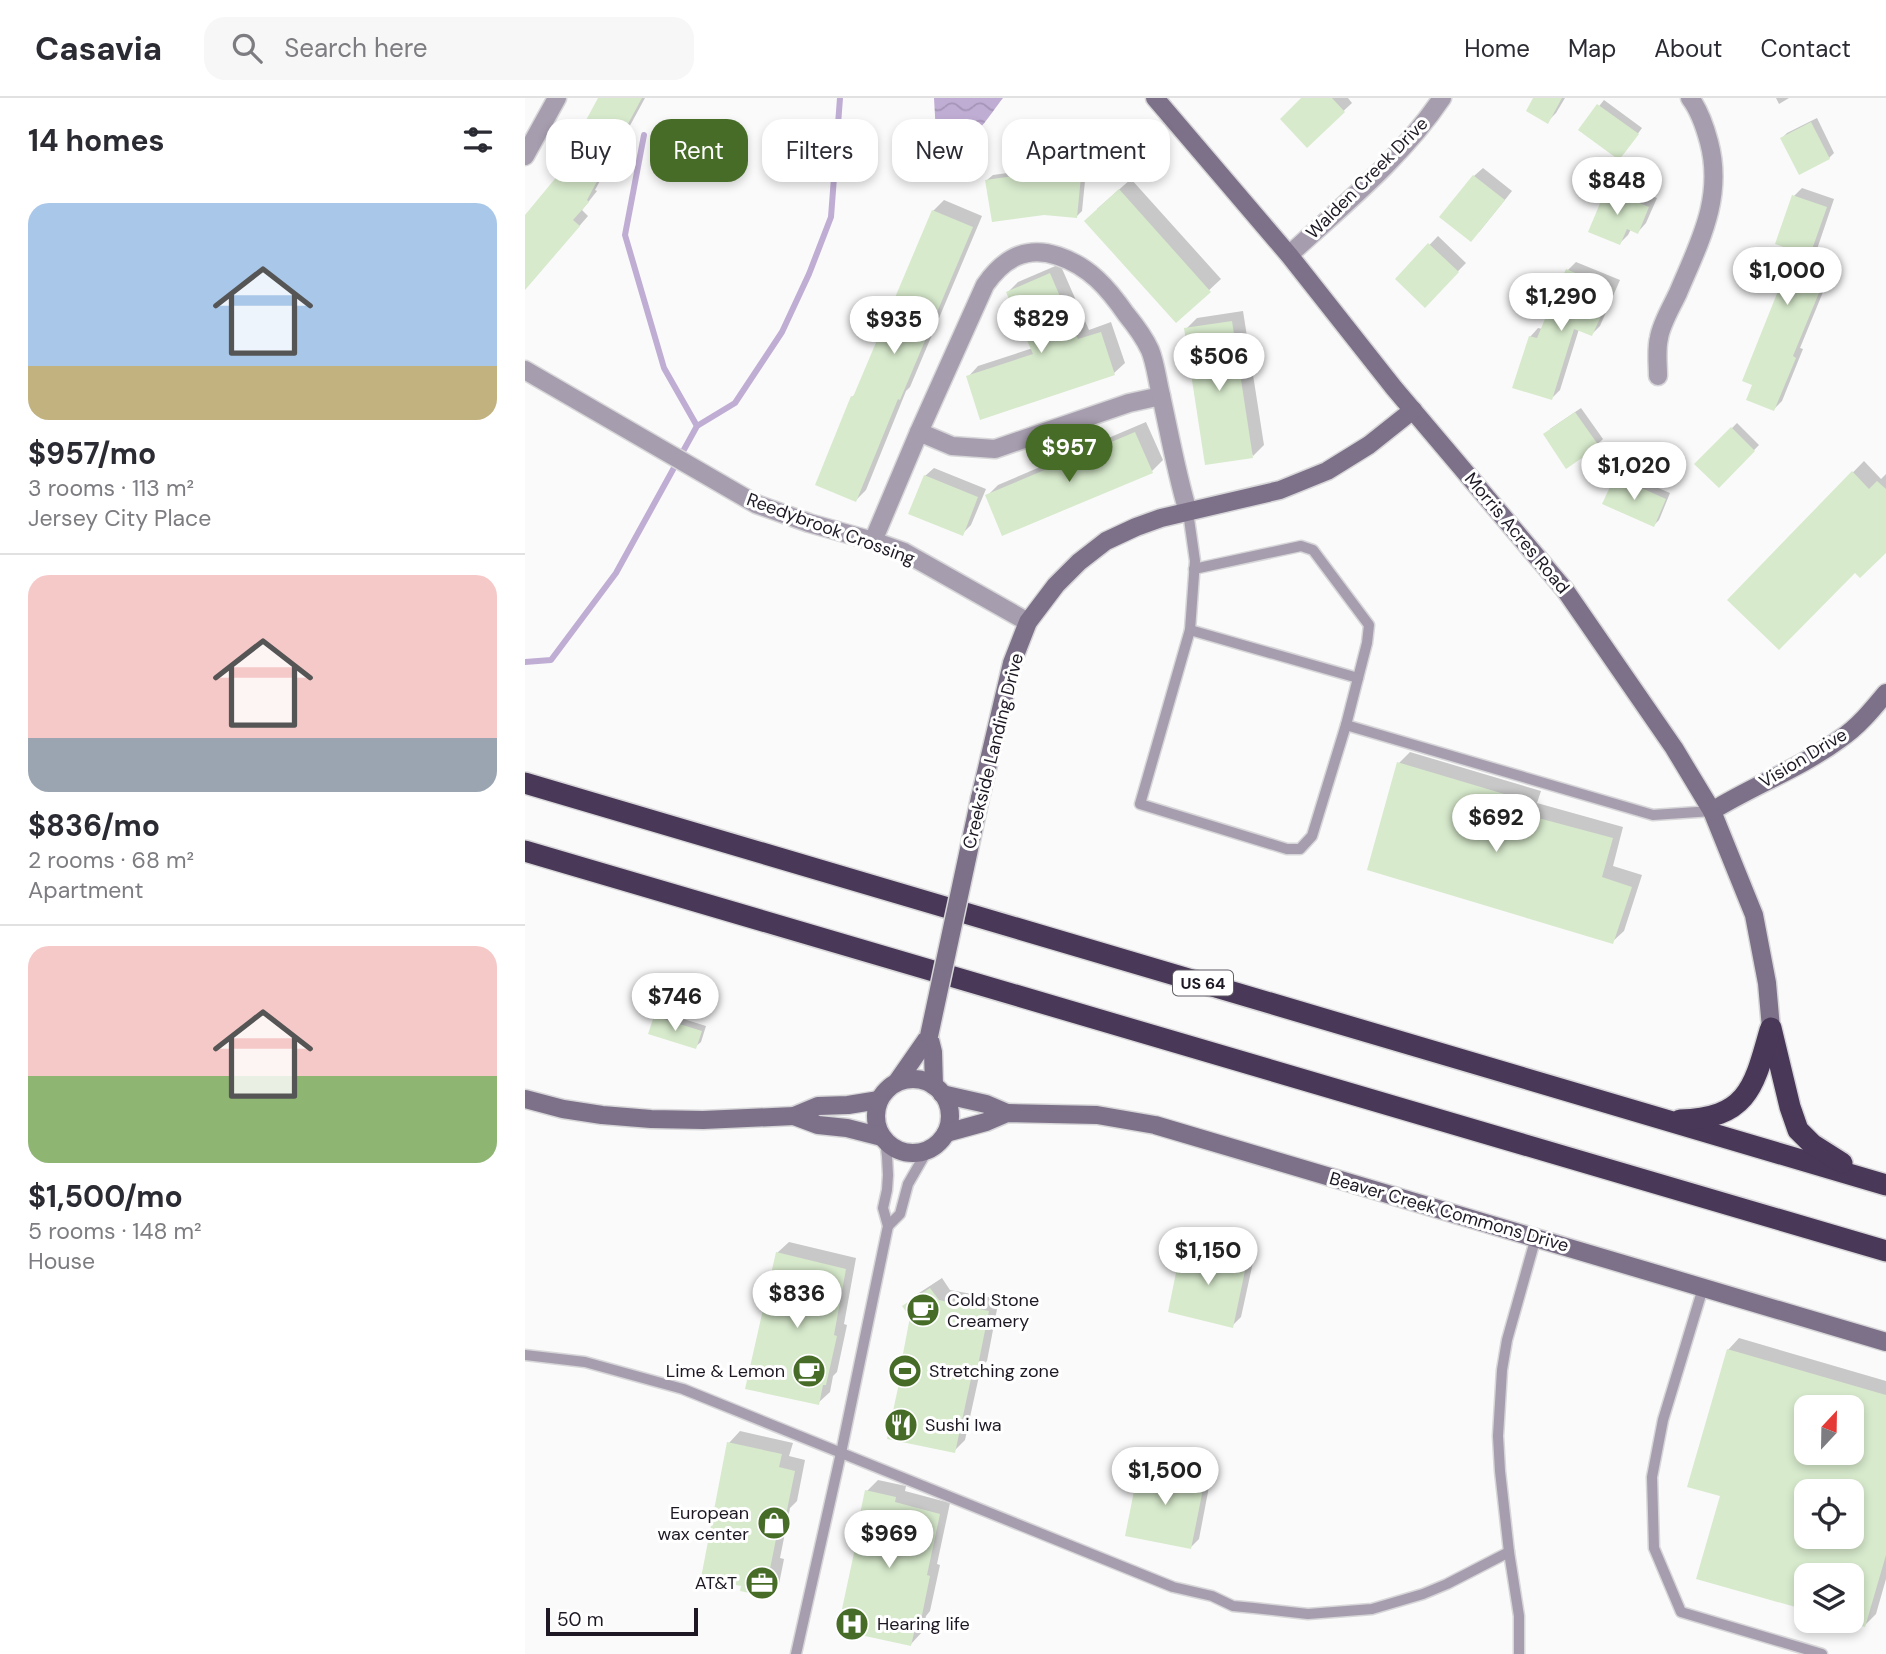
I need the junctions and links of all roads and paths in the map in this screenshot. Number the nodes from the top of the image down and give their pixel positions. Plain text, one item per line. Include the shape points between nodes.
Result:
1 (557, 98) edge
2 (1155, 98) edge
3 (1442, 98) edge
4 (1690, 98) edge
5 (527, 149) edge
6 (1289, 256) junction
7 (525, 370) edge
8 (1658, 376) dead end
9 (1161, 396) junction
10 (1413, 410) junction
11 (919, 432) junction
12 (1188, 512) junction
13 (873, 541) junction
14 (1194, 569) junction
15 (1028, 622) junction
16 (1189, 630) junction
17 (1359, 678) junction
18 (1886, 693) edge
19 (1346, 726) junction
20 (525, 783) edge
21 (1712, 811) junction
22 (525, 851) edge
23 (1771, 1028) junction
24 (929, 1036) junction
25 (897, 1082) junction
26 (938, 1090) junction
27 (525, 1099) edge
28 (879, 1100) junction
29 (1007, 1113) junction
30 (794, 1116) junction
31 (1671, 1121) junction
32 (946, 1133) junction
33 (883, 1139) junction
34 (927, 1151) junction
35 (1884, 1184) edge
36 (888, 1226) junction
37 (1536, 1237) junction
38 (1886, 1251) edge
39 (1703, 1288) junction
40 (1886, 1342) edge
41 (525, 1355) edge
42 (841, 1452) junction
43 (1509, 1552) junction
44 (796, 1654) edge
45 (1519, 1654) edge
46 (1822, 1654) edge

1 - 5 street
2 - 6 street, Morris Acres Road
3 - 6 street, Walden Creek Drive via 1405,146
4 - 8 street via 1711,149 1714,191 1710,214 1659,337
6 - 10 street, Morris Acres Road
7 - 13 street, Reedybrook Crossing via 755,504
9 - 11 street via 995,449 952,446
9 - 11 street via 1150,350 1100,280 1069,259 1034,252 1007,260 985,285
9 - 12 street
10 - 12 street, Creekside Landing Drive via 1327,471 1280,490
10 - 21 street, Morris Acres Road via 1565,590
11 - 13 street
12 - 14 lane
12 - 15 street, Creekside Landing Drive via 1106,541 1056,585
13 - 15 street, Reedybrook Crossing via 904,552
14 - 16 lane
14 - 17 lane via 1301,546 1313,550 1369,625
15 - 24 street, Creekside Landing Drive, bridge via 1012,663
16 - 17 lane
16 - 19 lane via 1140,804 1287,849 1300,849 1312,836
17 - 19 lane
18 - 21 street, Vision Drive via 1841,739
19 - 21 lane via 1653,815
20 - 31 highway, US 64
21 - 23 street, Morris Acres Road via 1754,915
22 - 38 highway
23 - 31 highway via 1748,1094 1711,1115
23 - 35 highway via 1798,1130 1823,1152
24 - 25 street, Creekside Landing Drive
24 - 26 street, Creekside Landing Drive
25 - 26 street via 916,1079
25 - 28 street
26 - 29 street, Beaver Creek Commons Drive
26 - 32 street via 950,1113
27 - 30 street via 563,1109 650,1119
28 - 30 street via 818,1106
28 - 33 street via 875,1119
29 - 32 street, Beaver Creek Commons Drive
29 - 37 street, Beaver Creek Commons Drive via 1097,1115 1155,1125
30 - 33 street
31 - 35 highway, US 64
32 - 34 street
33 - 34 street via 909,1154
33 - 36 lane via 888,1175 883,1208
34 - 36 lane via 908,1184 900,1214
36 - 42 lane
37 - 39 street, Beaver Creek Commons Drive
37 - 43 lane via 1502,1370 1498,1436
39 - 40 street, Beaver Creek Commons Drive
39 - 46 lane via 1663,1420 1652,1477 1654,1548 1681,1612
41 - 42 lane via 585,1362 683,1389
42 - 43 lane via 1173,1587 1233,1606 1308,1614 1372,1609 1423,1594
42 - 44 lane
43 - 45 lane via 1519,1616

